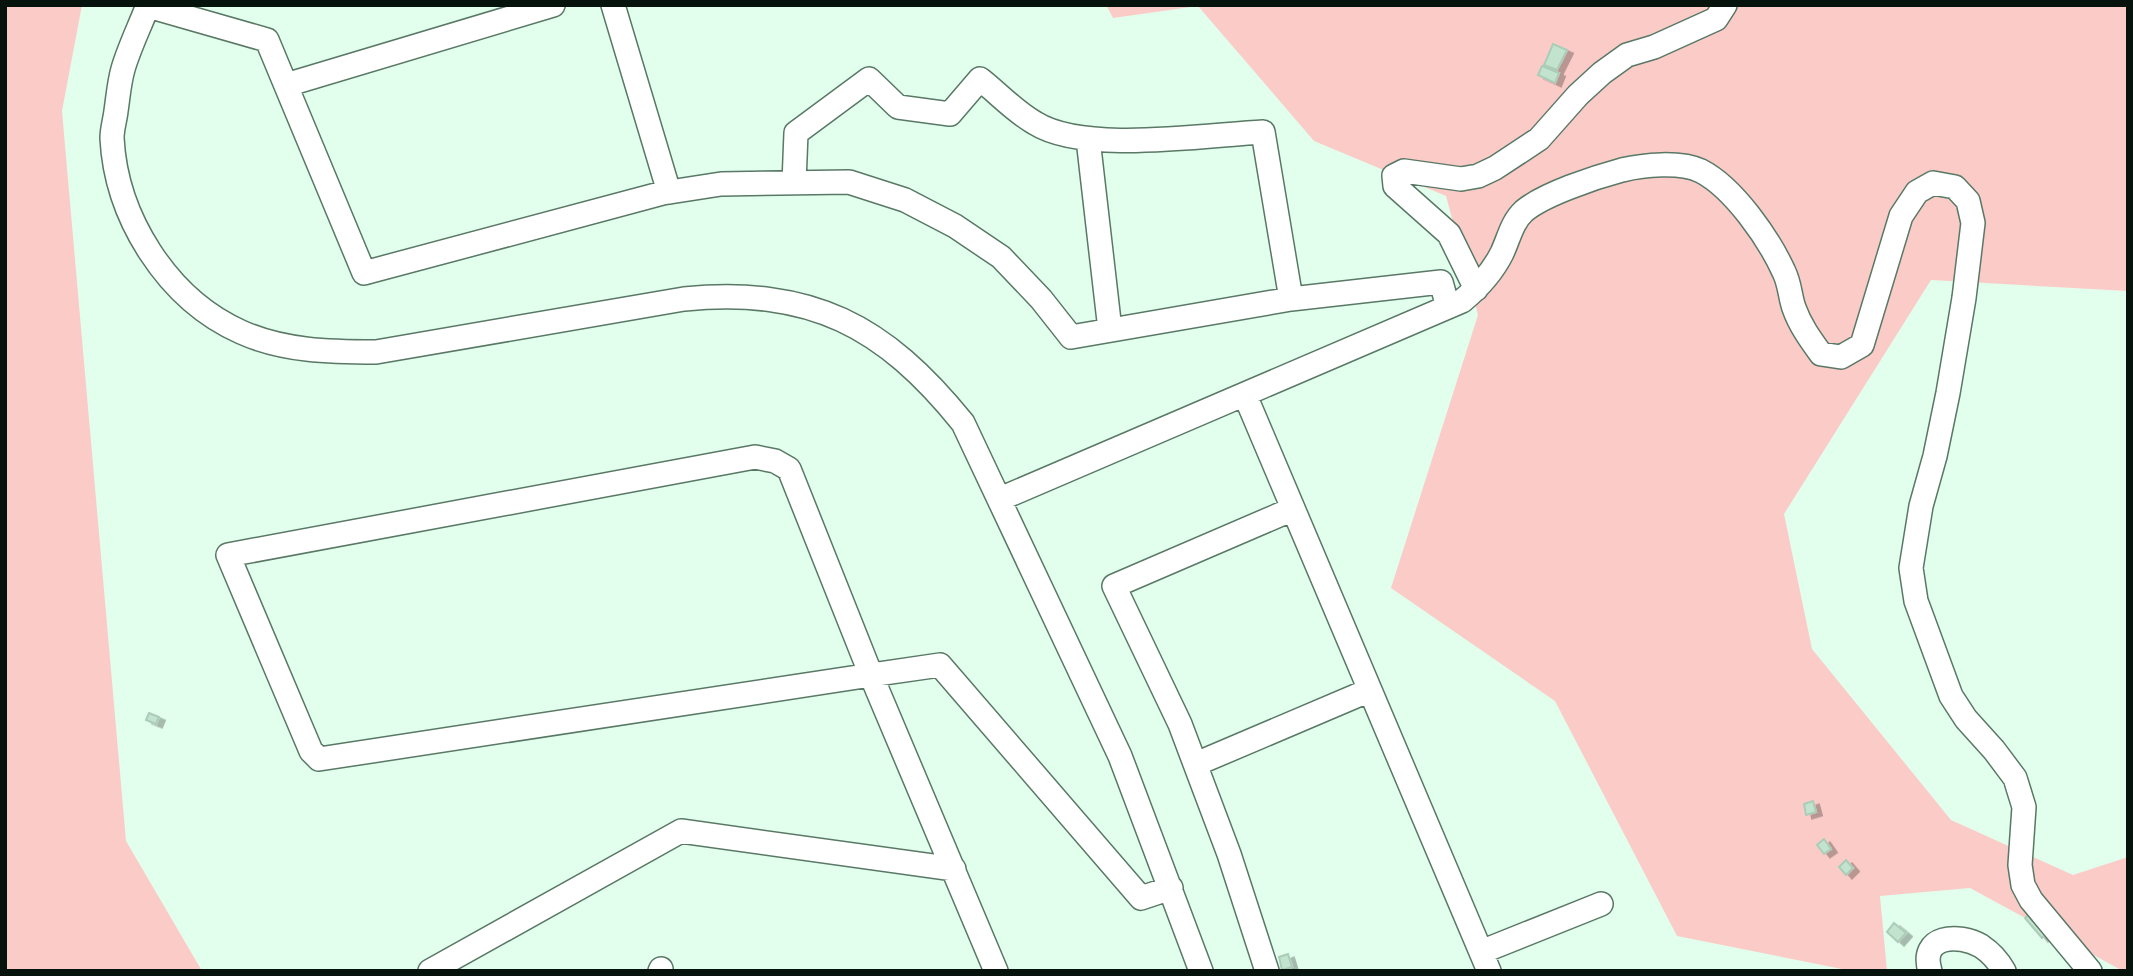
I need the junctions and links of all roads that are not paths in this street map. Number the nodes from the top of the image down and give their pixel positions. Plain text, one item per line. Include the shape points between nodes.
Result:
1 (553, 5) edge
2 (613, 5) edge
3 (1725, 5) edge
4 (148, 6) edge
5 (286, 85) junction
6 (1088, 139) junction
7 (794, 183) junction
8 (669, 192) junction
9 (1476, 289) junction
10 (1291, 299) junction
11 (1448, 307) junction
12 (1110, 330) junction
13 (1245, 395) junction
14 (1000, 499) junction
15 (1293, 509) junction
16 (871, 675) junction
17 (1370, 690) junction
18 (1196, 764) junction
19 (954, 869) junction
20 (1171, 888) junction
21 (1601, 904) dead end
22 (1485, 961) edge
23 (430, 971) edge
24 (996, 971) edge
25 (1201, 971) edge
26 (1267, 971) edge
27 (1930, 971) edge
28 (2004, 971) edge
29 (2090, 971) edge

1 - 5 street
2 - 8 street
3 - 9 street via 1716,19 1627,55 1578,95 1539,139 1495,168 1461,179 1404,171 1394,176 1395,186 1448,234
4 - 5 street via 267,40
4 - 14 street via 122,70 112,136 121,188 140,237 169,277 204,310 241,332 290,347 376,352 684,299 756,297 799,304 868,332 935,388 963,423
5 - 8 street via 364,272
6 - 7 street via 1035,124 981,79 950,114 898,107 869,79 796,133
6 - 10 street via 1264,132
6 - 12 street
7 - 8 street via 721,184
7 - 12 street via 849,182 905,200 1000,257 1071,337
9 - 11 street
9 - 29 street via 1502,253 1516,219 1527,209 1595,177 1636,167 1670,165 1699,170 1725,189 1771,246 1786,276 1793,307 1821,354 1841,357 1862,345 1901,216 1917,192 1933,183 1955,187 1968,201 1973,223 1964,298 1911,568 1916,601 1951,696 2015,778 2024,807 2023,885
10 - 11 street via 1441,282
10 - 12 street
11 - 13 street
13 - 14 street
13 - 15 street
14 - 20 street via 1120,756
15 - 17 street
15 - 18 street via 1114,586
16 - 16 street via 789,469 755,457 228,555 318,759
16 - 19 street
16 - 20 street via 940,665 1141,898
17 - 18 street
17 - 22 street
18 - 26 street
19 - 23 street via 681,831
19 - 24 street
20 - 25 street
21 - 22 street
27 - 28 street via 1931,948 1942,939 1963,938 1983,947

